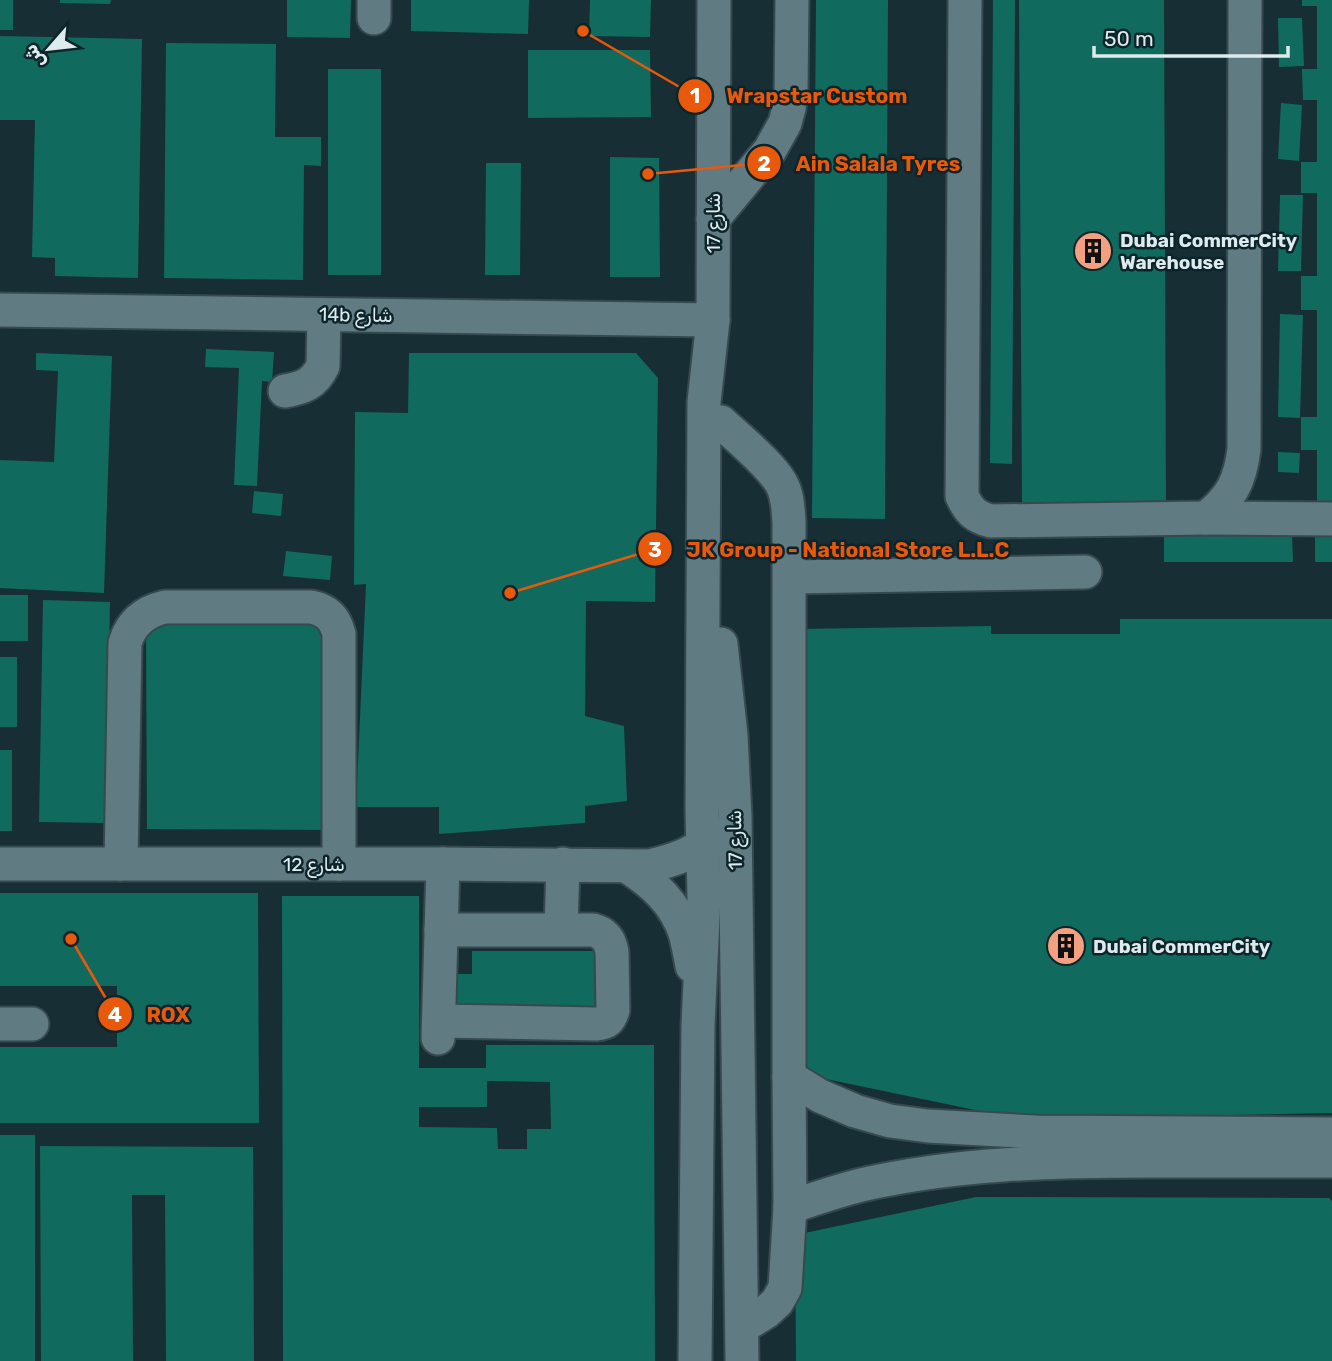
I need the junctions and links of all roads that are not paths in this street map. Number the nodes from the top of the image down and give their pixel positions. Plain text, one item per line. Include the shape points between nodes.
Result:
1 (714, 0) edge
2 (792, 0) edge
3 (965, 0) edge
4 (1245, 0) edge
5 (713, 219) junction
6 (0, 310) edge
7 (324, 315) junction
8 (713, 320) junction
9 (285, 391) dead end
10 (721, 422) junction
11 (1206, 518) junction
12 (1332, 519) edge
13 (1085, 572) dead end
14 (790, 577) junction
15 (736, 816) junction
16 (703, 846) junction
17 (0, 864) edge
18 (121, 864) junction
19 (339, 864) junction
20 (443, 864) junction
21 (563, 864) junction
22 (628, 867) junction
23 (561, 929) junction
24 (441, 930) junction
25 (699, 996) junction
26 (789, 1076) junction
27 (1332, 1134) edge
28 (1332, 1161) edge
29 (790, 1207) junction
30 (742, 1327) junction
31 (694, 1360) edge
32 (741, 1361) edge

1 - 5 street, شارع 17
2 - 5 street via 791,93 785,123 770,150
3 - 11 street via 962,496 978,517 991,521
4 - 11 street via 1244,449 1234,489
5 - 8 street, شارع 17
6 - 7 street, 14b شارع
7 - 8 street, 14b شارع
7 - 9 street via 323,366 312,382
8 - 10 street, شارع 17
8 - 16 street, شارع 17 via 705,402
10 - 14 street via 781,484 788,502
10 - 15 street, شارع 17 via 720,621
11 - 12 street
13 - 14 street
14 - 26 street
15 - 16 street, شارع 12
15 - 30 street, شارع 17
16 - 22 street, شارع 12 via 678,859
16 - 25 street, شارع 17
17 - 18 street, شارع 12
18 - 19 street, شارع 12
18 - 19 street via 125,643 132,626 147,613 165,607 311,607 327,612 337,626
19 - 20 street, شارع 12
20 - 21 street, شارع 12
20 - 24 street
21 - 22 street, شارع 12
21 - 23 street
22 - 25 street via 664,895 677,914
23 - 24 street
23 - 24 street via 600,932 611,944 613,1010 605,1023 438,1030
25 - 31 street, شارع 17
26 - 27 street via 855,1111 928,1126 1035,1132
26 - 29 street
28 - 29 street via 1088,1161 984,1166 860,1186
29 - 30 street via 785,1289 766,1312
30 - 32 street, شارع 17

